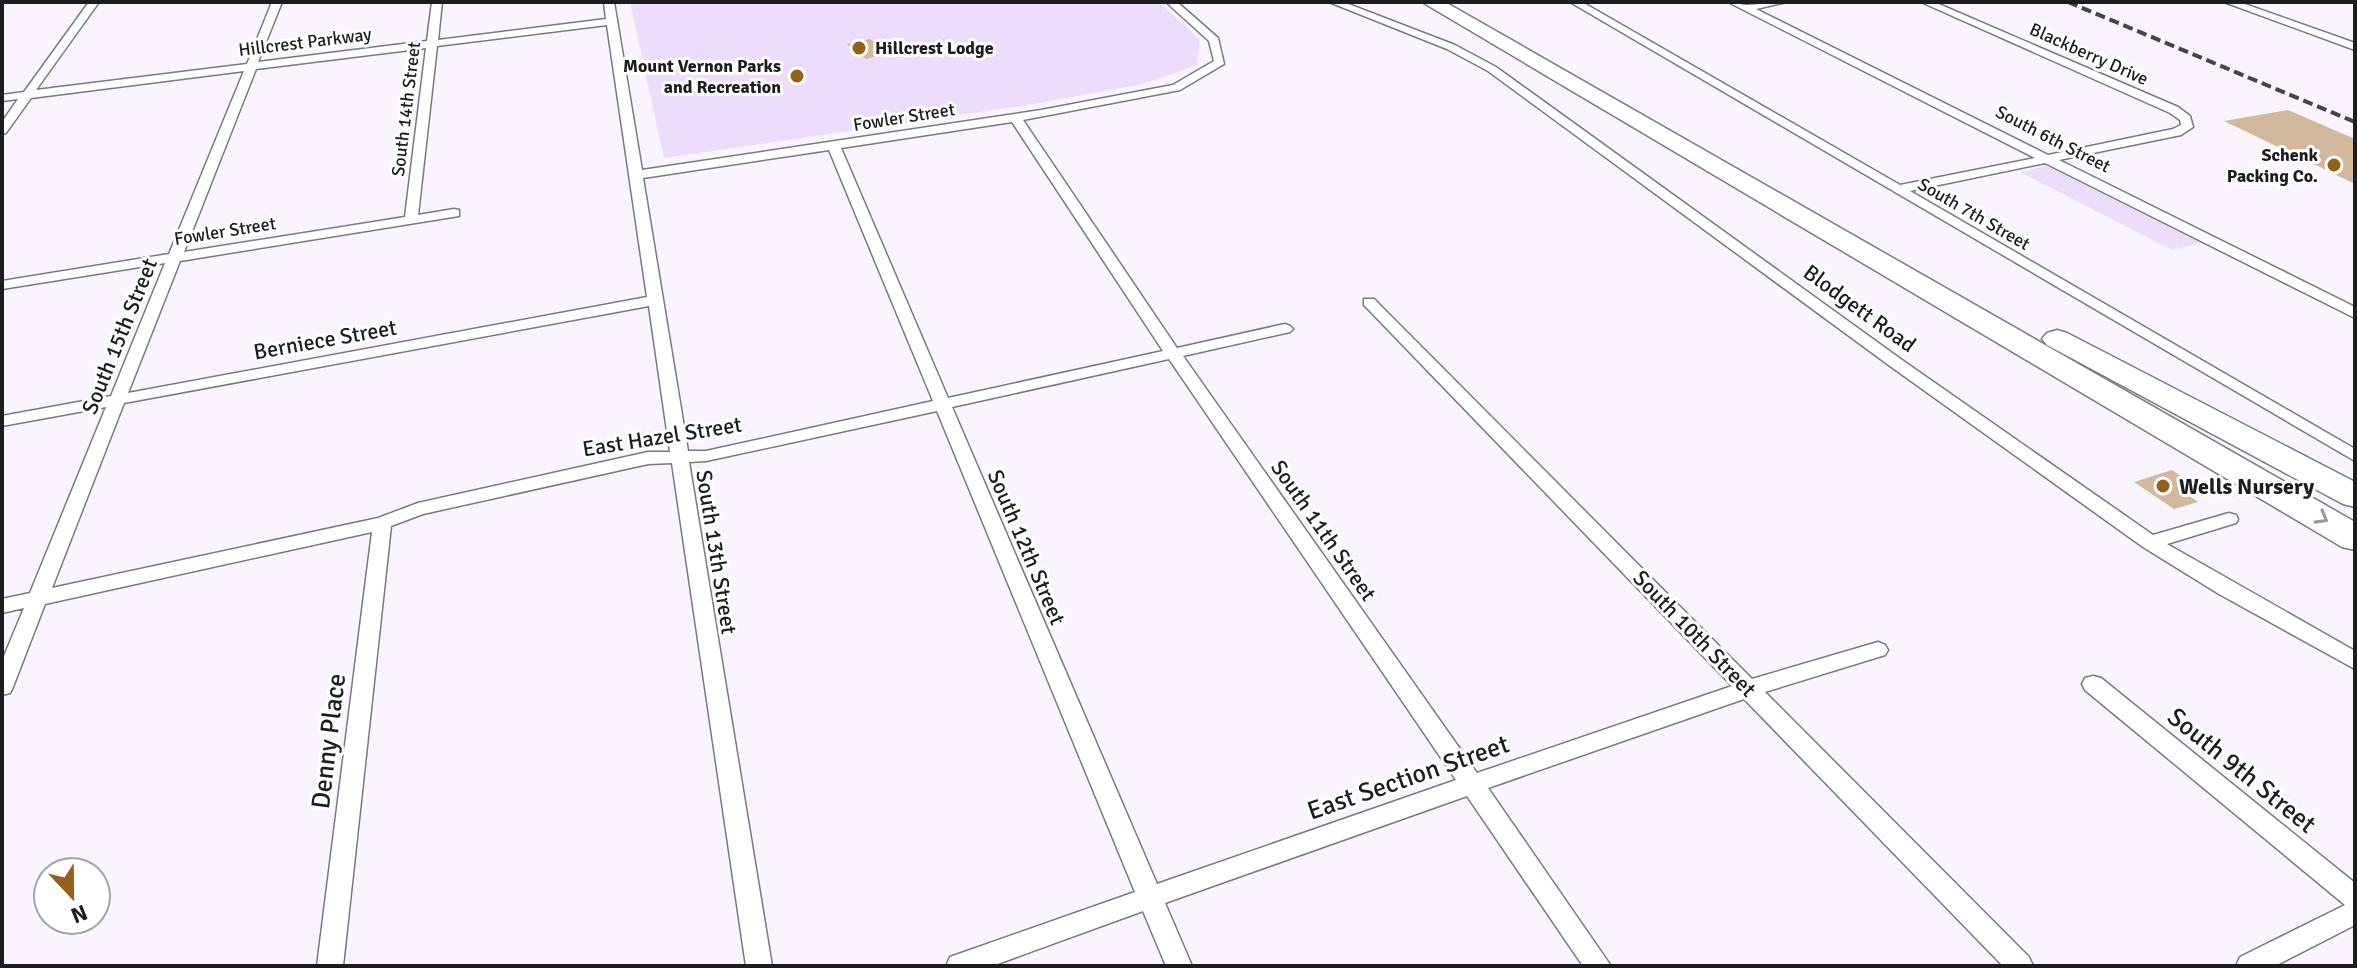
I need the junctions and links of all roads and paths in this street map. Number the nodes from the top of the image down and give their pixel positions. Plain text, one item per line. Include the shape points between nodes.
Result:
1 (94, 2) edge
2 (277, 2) edge
3 (437, 2) edge
4 (609, 2) edge
5 (1171, 2) edge
6 (1334, 2) edge
7 (1431, 2) edge
8 (1458, 2) edge
9 (1575, 2) edge
10 (1782, 2) edge
11 (1926, 2) edge
12 (2229, 2) edge
13 (1739, 5) edge
14 (613, 21) junction
15 (431, 45) junction
16 (2355, 47) edge
17 (251, 68) junction
18 (28, 95) junction
19 (2, 98) edge
20 (1015, 118) junction
21 (2, 130) edge
22 (834, 146) junction
23 (2048, 158) junction
24 (636, 175) junction
25 (1897, 190) junction
26 (454, 213) dead end
27 (411, 220) junction
28 (174, 258) junction
29 (1944, 279) junction
30 (2, 285) edge
31 (656, 300) junction
32 (1369, 302) dead end
33 (2355, 313) edge
34 (1285, 329) dead end
35 (1173, 354) junction
36 (119, 399) junction
37 (942, 403) junction
38 (2, 421) edge
39 (2355, 456) edge
40 (679, 457) junction
41 (2355, 496) edge
42 (2355, 513) edge
43 (2229, 519) dead end
44 (382, 523) junction
45 (2355, 538) edge
46 (2150, 542) junction
47 (38, 598) junction
48 (2, 606) edge
49 (1878, 650) dead end
50 (2355, 661) edge
51 (2093, 684) dead end
52 (2, 687) edge
53 (1749, 689) junction
54 (1471, 785) junction
55 (2355, 898) edge
56 (1151, 900) junction
57 (2355, 912) edge
58 (330, 966) edge
59 (759, 966) edge
60 (959, 966) edge
61 (1179, 966) edge
62 (1598, 966) edge
63 (2020, 966) edge
64 (2249, 966) edge

1 - 18 street
2 - 17 street, South 15th Street
3 - 15 street, South 14th Street
4 - 14 street, South 13th Street
5 - 20 street, Fowler Street via 1214,40 1220,62 1176,88
6 - 46 street, Blodgett Road via 1451,47 1492,69
7 -> 45 highway
8 - 29 highway
9 - 25 street, South 7th Street
10 - 13 street
11 - 23 street, Blackberry Drive via 2186,119 2187,127 2177,132
12 - 16 street
13 - 23 street, South 6th Street
14 - 15 street, Hillcrest Parkway
14 - 24 street, South 13th Street
15 - 17 street, Hillcrest Parkway
15 - 27 street, South 14th Street
17 - 18 street, Hillcrest Parkway
17 - 28 street, South 15th Street
18 - 19 street, Hillcrest Parkway
18 - 21 street
20 - 22 street, Fowler Street
20 - 35 street, South 11th Street
22 - 24 street, Fowler Street
22 - 37 street, South 12th Street
23 - 25 street
23 - 33 street, South 6th Street
24 - 31 street, South 13th Street
25 - 39 street, South 7th Street
26 - 27 street, Fowler Street
27 - 28 street, Fowler Street
28 - 30 street, Fowler Street
28 - 36 street, South 15th Street
29 - 41 highway
29 - 42 highway
31 - 36 street, Berniece Street
31 - 40 street, South 13th Street
32 - 53 street, South 10th Street
34 - 35 street, East Hazel Street
35 - 37 street, East Hazel Street
35 - 54 street, South 11th Street
36 - 38 street, Berniece Street
36 - 47 street, South 15th Street
37 - 40 street, East Hazel Street via 706,456
37 - 56 street, South 12th Street
40 - 44 street, East Hazel Street via 648,458 418,509
40 - 59 street, South 13th Street
43 - 46 street
44 - 47 street, East Hazel Street
44 - 58 street, Denny Place
46 - 50 street, Blodgett Road
47 - 48 street, East Hazel Street
47 - 52 street, South 15th Street
49 - 53 street, East Section Street
51 - 55 street, South 9th Street
53 - 54 street, East Section Street
53 - 63 street, South 10th Street
54 - 56 street, East Section Street
54 - 62 street, South 11th Street
56 - 60 street, East Section Street
56 - 61 street, South 12th Street
57 - 64 street

